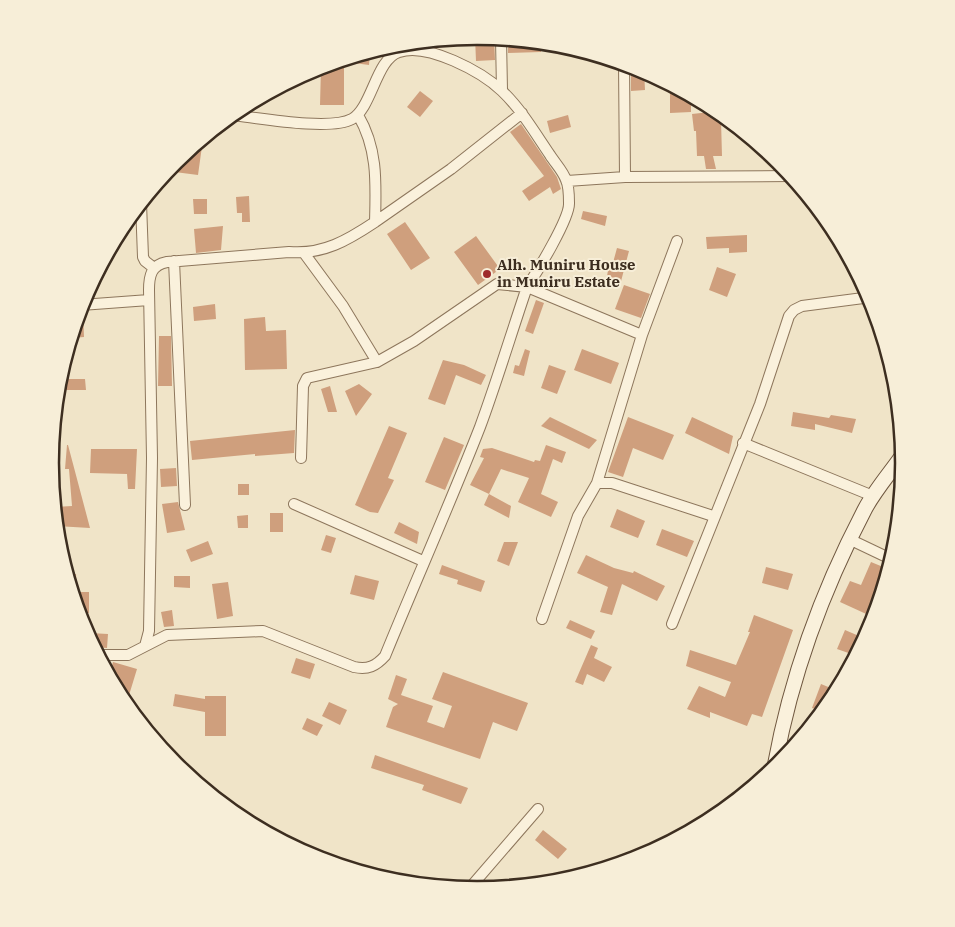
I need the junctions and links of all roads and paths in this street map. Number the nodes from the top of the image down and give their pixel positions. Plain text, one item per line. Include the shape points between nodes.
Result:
1 (501, 46) edge
2 (415, 50) edge
3 (393, 54) edge
4 (624, 72) edge
5 (502, 90) junction
6 (522, 113) junction
7 (358, 115) junction
8 (245, 116) edge
9 (781, 176) edge
10 (625, 177) junction
11 (567, 181) junction
12 (141, 214) edge
13 (375, 222) junction
14 (677, 241) dead end
15 (304, 253) junction
16 (174, 261) junction
17 (154, 268) junction
18 (527, 287) junction
19 (862, 298) edge
20 (149, 300) junction
21 (91, 303) edge
22 (642, 336) junction
23 (377, 362) junction
24 (743, 443) junction
25 (301, 458) dead end
26 (896, 464) edge
27 (597, 483) junction
28 (873, 496) junction
29 (294, 504) dead end
30 (185, 505) dead end
31 (714, 516) junction
32 (851, 540) junction
33 (885, 556) edge
34 (423, 561) junction
35 (542, 619) dead end
36 (672, 624) dead end
37 (150, 631) junction
38 (160, 637) junction
39 (145, 646) junction
40 (105, 655) edge
41 (778, 754) edge
42 (538, 809) dead end
43 (475, 882) edge

1 - 5 street
2 - 5 street via 455,61
3 - 7 street
4 - 10 street
5 - 6 street
6 - 11 street
6 - 13 street via 451,169
7 - 8 street via 350,120 326,124
7 - 13 street via 369,134 374,158
9 - 10 street
10 - 11 street
11 - 18 street via 569,209 539,270
12 - 17 street via 143,257
13 - 15 street via 339,244
14 - 22 street
15 - 16 street
15 - 23 street
16 - 17 street via 159,263
16 - 30 street
17 - 20 street via 149,282
18 - 22 street
18 - 23 street via 497,284 414,341
18 - 34 street via 481,425
19 - 24 street via 802,306 789,316 760,404
20 - 21 street
20 - 37 street via 152,458
22 - 27 street
23 - 25 street via 307,378 303,386
24 - 28 street
24 - 31 street
26 - 28 street
27 - 31 street via 612,483
27 - 35 street via 578,516
28 - 32 street
29 - 34 street
31 - 36 street
32 - 33 street
32 - 41 street via 816,615 794,682
34 - 38 street via 385,656 372,667 354,667 263,631 182,633
37 - 38 street
37 - 39 street
38 - 39 street
39 - 40 street via 128,656
42 - 43 street

